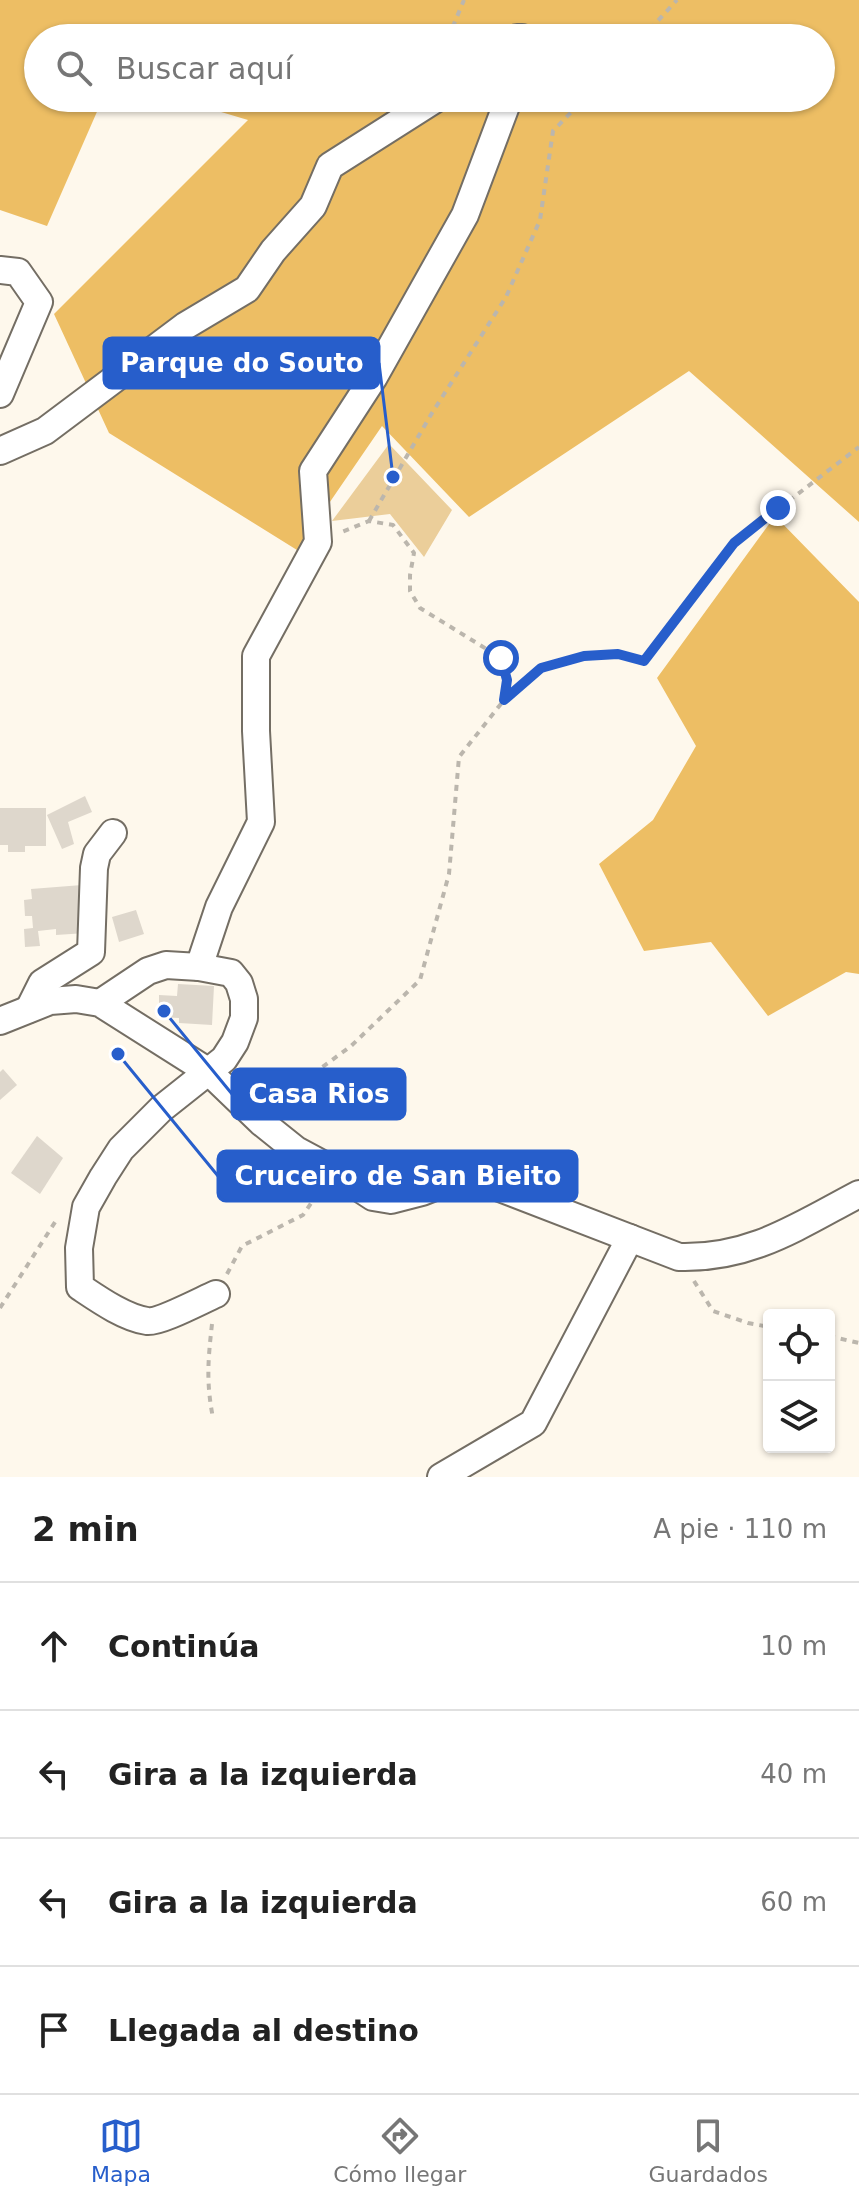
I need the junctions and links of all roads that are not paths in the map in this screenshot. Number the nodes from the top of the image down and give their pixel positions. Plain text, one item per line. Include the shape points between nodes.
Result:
1 (415, 112) edge
2 (504, 112) edge
3 (0, 270) edge
4 (0, 394) edge
5 (0, 451) edge
6 (113, 833) dead end
7 (213, 970) junction
8 (100, 1003) junction
9 (29, 1009) junction
10 (0, 1021) edge
11 (206, 1069) junction
12 (859, 1194) edge
13 (630, 1238) junction
14 (216, 1294) road end
15 (441, 1477) edge

1 - 5 street via 330,166 313,206 247,289 185,326 45,431
2 - 7 street via 465,215 374,377 313,471 318,542 256,656 261,822 219,907
3 - 4 street via 18,272 39,302
6 - 9 street via 97,854 94,868 91,952 42,983
7 - 8 street via 166,965
7 - 11 street via 239,983 244,1018 224,1059
8 - 9 street via 50,1001
8 - 11 street
9 - 10 street
11 - 13 street via 296,1150 373,1197 391,1200 460,1177 479,1180
11 - 14 street via 121,1149 88,1203 79,1248 80,1287 111,1308 149,1322
12 - 13 street via 739,1252 679,1257
13 - 15 street via 533,1423

